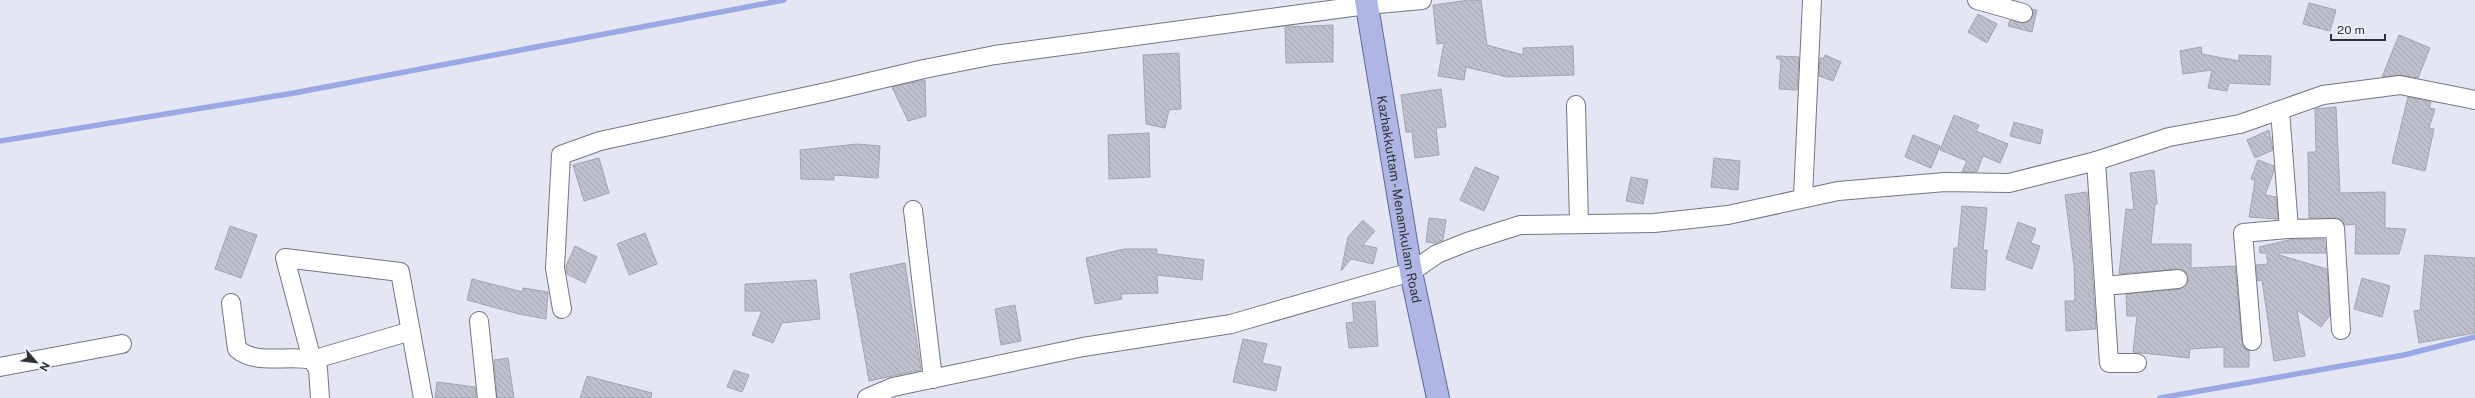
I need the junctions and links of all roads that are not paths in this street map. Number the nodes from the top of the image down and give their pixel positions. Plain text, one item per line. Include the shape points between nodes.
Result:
1 (1422, 0) edge
2 (1812, 0) edge
3 (1976, 0) edge
4 (1367, 3) edge
5 (2023, 13) dead end
6 (2475, 100) edge
7 (1576, 106) dead end
8 (2280, 110) junction
9 (2096, 161) junction
10 (1803, 197) junction
11 (913, 210) dead end
12 (1579, 223) junction
13 (2289, 229) junction
14 (1410, 272) junction
15 (2178, 279) dead end
16 (2104, 286) junction
17 (231, 303) dead end
18 (562, 308) dead end
19 (479, 321) dead end
20 (2341, 330) dead end
21 (411, 331) junction
22 (2252, 341) dead end
23 (122, 344) dead end
24 (312, 360) junction
25 (2137, 363) dead end
26 (0, 367) edge
27 (933, 379) junction
28 (320, 398) edge
29 (423, 398) edge
30 (486, 398) edge
31 (867, 398) edge
32 (1438, 398) edge

1 - 4 street
2 - 10 street
3 - 5 street
4 - 14 main road, Kazhakkuttam - Menamkulam Road
4 - 18 street via 979,58 600,141 561,155 555,268
6 - 8 street via 2400,85 2324,94
7 - 12 street
8 - 9 street via 2240,124 2169,137
8 - 13 street
9 - 10 street via 2009,183 1945,182 1838,191
9 - 16 street
10 - 12 street via 1728,215 1654,223
11 - 27 street
12 - 14 street via 1520,225 1437,254
13 - 20 street via 2335,228
13 - 22 street via 2243,233
14 - 27 street via 1231,324 1083,348
14 - 32 main road, Kazhakkuttam - Menamkulam Road
15 - 16 street
16 - 25 street via 2109,363
17 - 24 street via 237,349 244,355 256,358 302,357
19 - 30 street
21 - 24 street
21 - 24 street via 400,272 285,258
21 - 29 street
23 - 26 street
24 - 28 street via 318,369
27 - 31 street via 893,387

